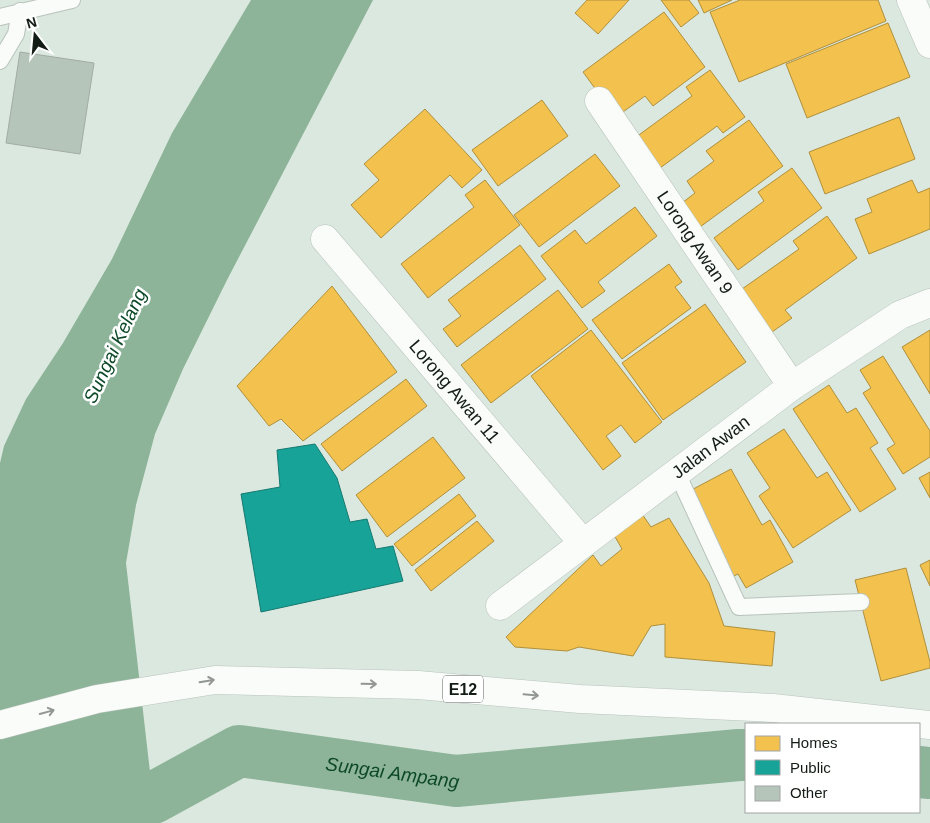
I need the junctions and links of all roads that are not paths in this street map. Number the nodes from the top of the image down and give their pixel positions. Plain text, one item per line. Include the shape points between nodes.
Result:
1 (72, 0) edge
2 (911, 0) edge
3 (20, 11) junction
4 (0, 17) edge
5 (930, 44) edge
6 (0, 60) edge
7 (599, 100) dead end
8 (325, 239) dead end
9 (930, 302) edge
10 (792, 386) junction
11 (677, 473) junction
12 (583, 543) junction
13 (861, 602) dead end
14 (500, 606) dead end
15 (904, 723) edge
16 (0, 725) edge

1 - 3 lane
2 - 5 main road
3 - 4 lane
3 - 6 lane via 16,34
7 - 10 main road, Lorong Awan 9
8 - 12 main road, Lorong Awan 11
9 - 10 main road, Jalan Awan via 900,315
10 - 11 main road, Jalan Awan
11 - 12 main road, Jalan Awan
11 - 13 lane via 739,606
12 - 14 main road, Jalan Awan
16 -> 15 main road, E12 via 97,699 215,680 418,685 580,699 773,708

